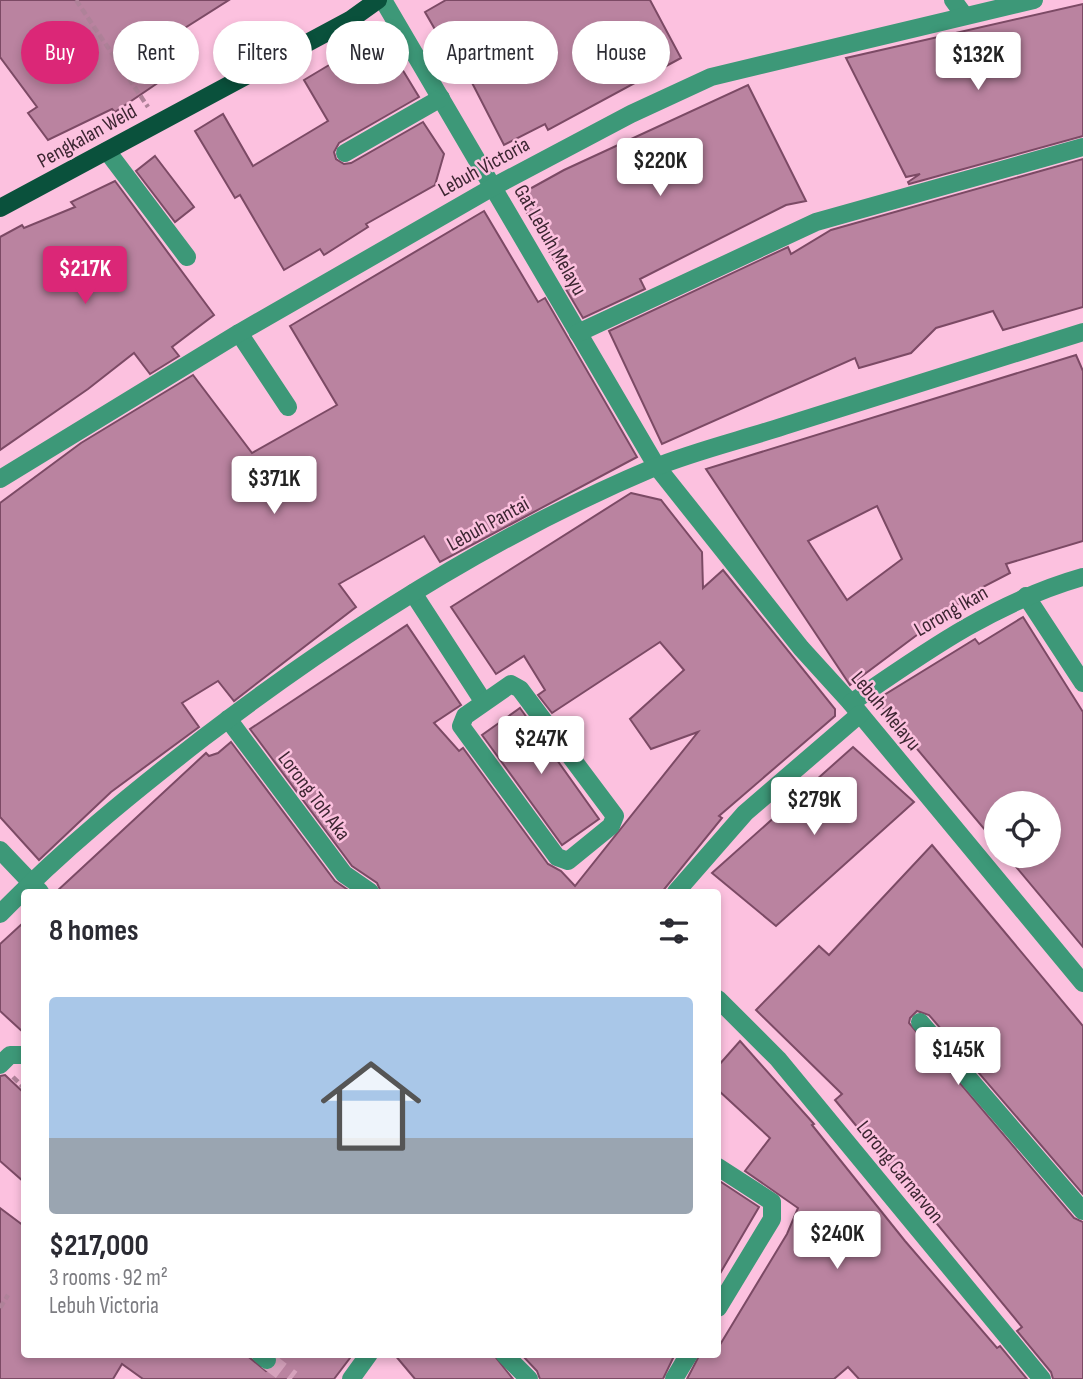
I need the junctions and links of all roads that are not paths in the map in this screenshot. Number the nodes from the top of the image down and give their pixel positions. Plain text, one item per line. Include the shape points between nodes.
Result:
1 (380, 0) edge
2 (953, 0) edge
3 (1034, 0) edge
4 (964, 15) junction
5 (441, 99) junction
6 (1083, 147) edge
7 (107, 151) junction
8 (345, 153) dead end
9 (493, 187) junction
10 (0, 208) edge
11 (187, 257) dead end
12 (1083, 332) edge
13 (239, 333) junction
14 (578, 333) junction
15 (288, 407) dead end
16 (657, 467) junction
17 (0, 479) edge
18 (1083, 577) edge
19 (413, 593) junction
20 (1026, 596) junction
21 (1083, 683) edge
22 (483, 701) junction
23 (855, 708) junction
24 (228, 719) junction
25 (0, 850) edge
26 (35, 888) edge
27 (366, 889) edge
28 (679, 889) edge
29 (21, 898) edge
30 (0, 914) edge
31 (1083, 983) edge
32 (721, 1002) edge
33 (920, 1022) dead end
34 (21, 1055) edge
35 (0, 1065) edge
36 (721, 1169) edge
37 (1083, 1211) edge
38 (721, 1303) edge
39 (367, 1358) edge
40 (508, 1358) edge
41 (687, 1358) edge
42 (357, 1377) edge
43 (529, 1379) edge
44 (674, 1379) edge
45 (1042, 1379) edge

1 - 5 street, Gat Lebuh Melayu
1 - 7 main road, Pengkalan Weld
2 - 4 street
3 - 4 street, Lebuh Victoria
4 - 9 street, Lebuh Victoria via 711,77
5 - 8 street
5 - 9 street, Gat Lebuh Melayu
6 - 14 street via 816,222
7 - 10 main road, Pengkalan Weld
7 - 11 street
9 - 13 street, Lebuh Victoria
9 - 14 street, Gat Lebuh Melayu
12 - 16 street, Lebuh Pantai
13 - 15 street
13 - 17 street, Lebuh Victoria
14 - 16 street, Gat Lebuh Melayu
16 - 19 street, Lebuh Pantai via 571,504
16 - 23 street, Lebuh Melayu
18 - 20 street, Lorong Ikan
19 - 22 street
19 - 24 street, Lebuh Pantai via 321,651
20 - 21 street
20 - 23 street, Lorong Ikan via 966,625
22 - 22 street via 505,686 516,685 613,811 611,826 573,858 557,857 463,731 461,720
23 - 28 street via 745,813
23 - 31 street, Lebuh Melayu
24 - 26 street, Lebuh Pantai via 135,790
24 - 27 street, Lorong Toh Aka via 344,874
25 - 26 street
29 - 30 street, Lebuh Pantai
32 - 45 street, Lorong Carnarvon via 778,1059
33 - 37 street
34 - 35 street via 10,1055
36 - 38 street via 772,1202 775,1210
39 - 42 street
40 - 43 street
41 - 44 street

